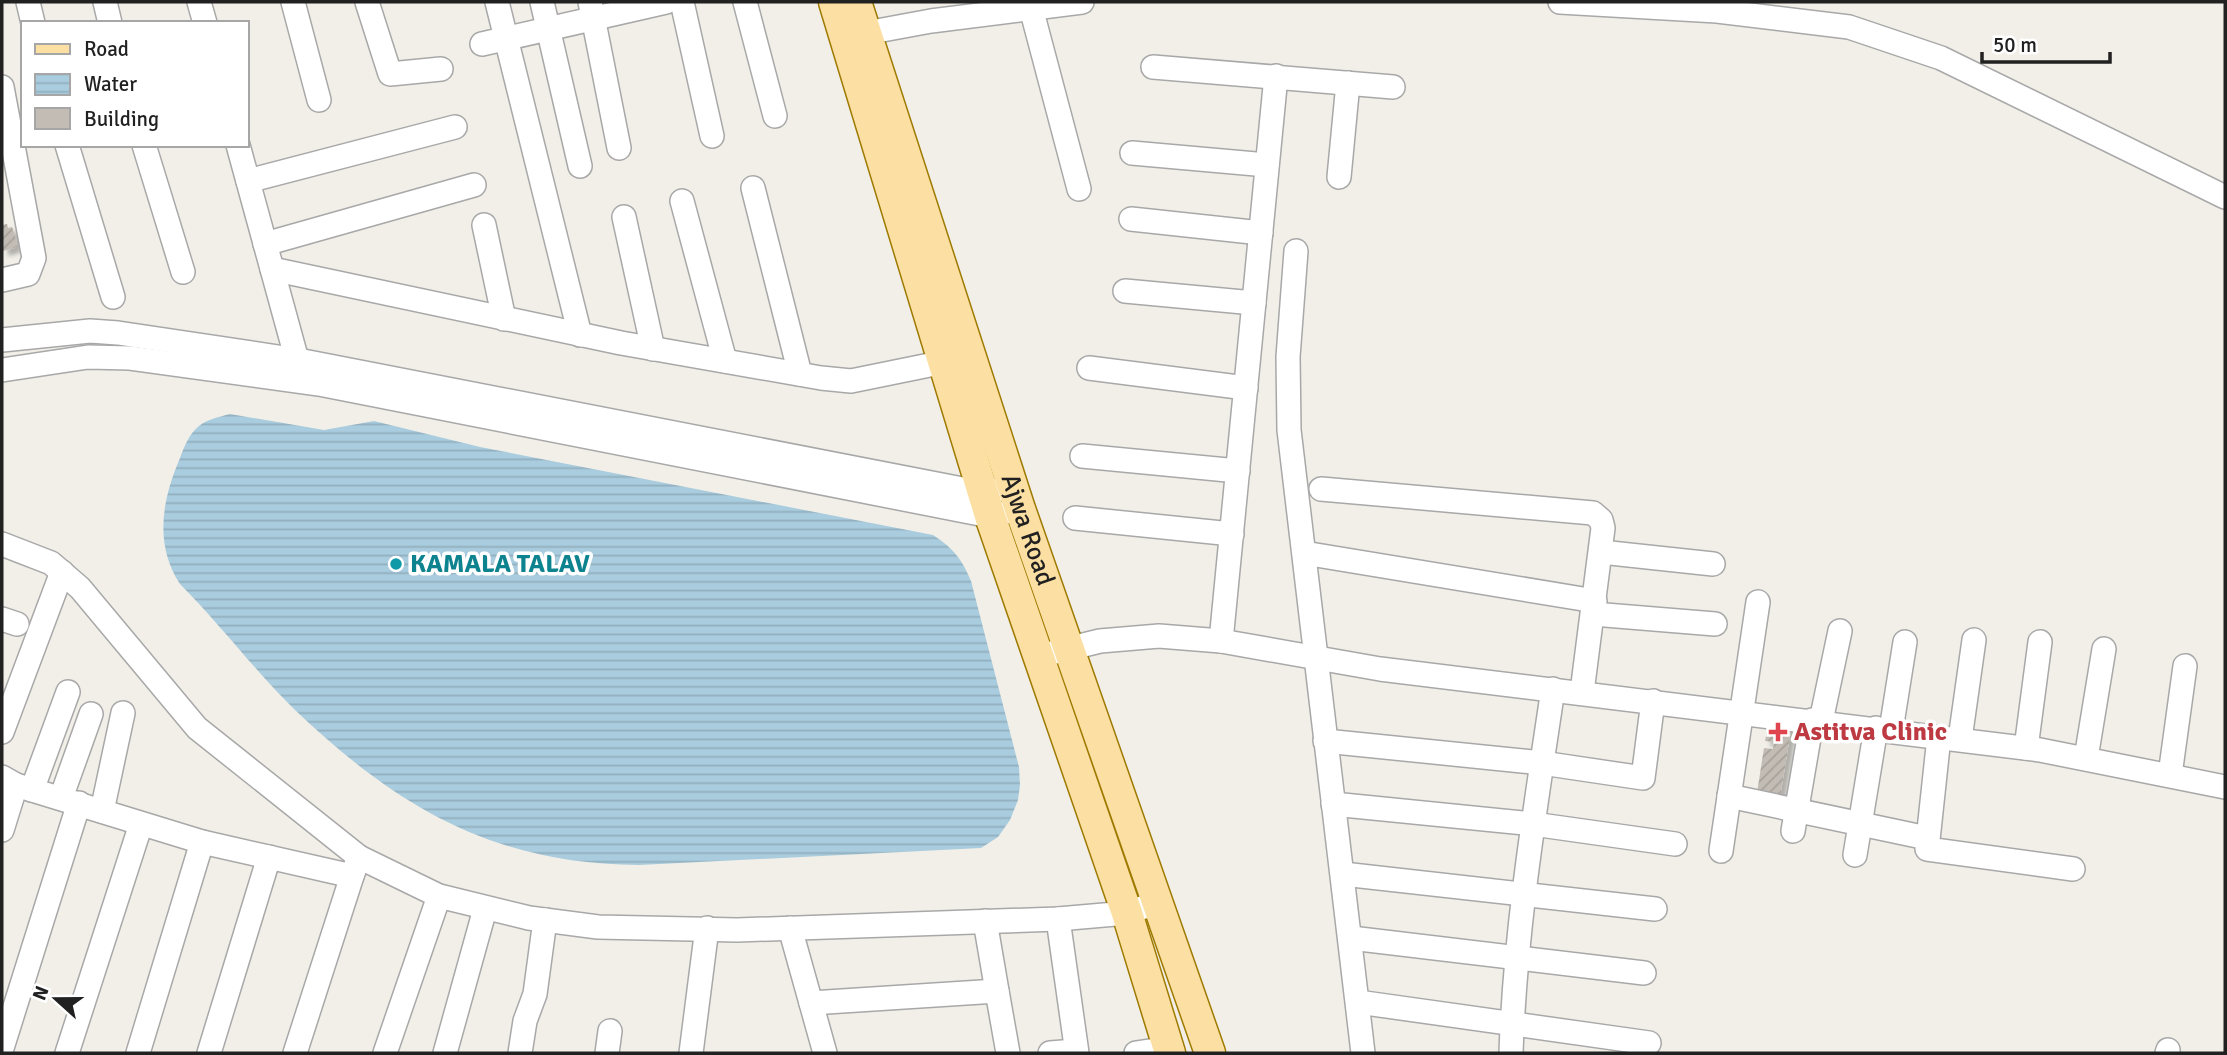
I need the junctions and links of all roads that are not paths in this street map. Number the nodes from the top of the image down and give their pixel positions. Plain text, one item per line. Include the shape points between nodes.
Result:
1 (28, 2) edge
2 (105, 2) edge
3 (199, 2) edge
4 (293, 2) edge
5 (367, 2) edge
6 (497, 2) edge
7 (542, 2) edge
8 (666, 2) edge
9 (682, 2) edge
10 (745, 2) edge
11 (834, 2) edge
12 (856, 2) edge
13 (1082, 2) edge
14 (1560, 2) edge
15 (1587, 2) edge
16 (1653, 4) edge
17 (637, 6) edge
18 (1717, 6) edge
19 (1031, 8) junction
20 (592, 10) edge
21 (1788, 10) edge
22 (33, 21) edge
23 (110, 21) edge
24 (204, 21) edge
25 (548, 30) junction
26 (866, 33) junction
27 (505, 37) junction
28 (482, 44) dead end
29 (1153, 67) dead end
30 (441, 69) dead end
31 (1276, 76) junction
32 (1348, 83) junction
33 (2, 87) edge
34 (1394, 87) dead end
35 (319, 100) dead end
36 (775, 116) dead end
37 (455, 127) dead end
38 (712, 136) dead end
39 (68, 147) edge
40 (145, 147) edge
41 (239, 147) edge
42 (619, 148) dead end
43 (1132, 153) dead end
44 (1267, 165) junction
45 (580, 166) dead end
46 (1339, 177) dead end
47 (248, 181) junction
48 (474, 186) dead end
49 (753, 188) dead end
50 (1079, 189) dead end
51 (2225, 197) edge
52 (682, 201) dead end
53 (624, 217) dead end
54 (1131, 219) dead end
55 (484, 225) dead end
56 (1261, 233) junction
57 (265, 244) junction
58 (1296, 251) dead end
59 (272, 269) junction
60 (183, 272) dead end
61 (2, 280) edge
62 (1125, 291) dead end
63 (113, 297) dead end
64 (1254, 303) junction
65 (504, 319) junction
66 (580, 335) junction
67 (2, 340) edge
68 (653, 349) junction
69 (957, 360) junction
70 (725, 361) junction
71 (1089, 368) dead end
72 (2, 370) edge
73 (299, 371) junction
74 (800, 374) junction
75 (1246, 388) junction
76 (1082, 456) dead end
77 (1238, 471) junction
78 (1321, 489) dead end
79 (1016, 498) junction
80 (987, 505) junction
81 (1075, 519) dead end
82 (1232, 534) junction
83 (2, 544) edge
84 (1601, 552) junction
85 (1304, 553) junction
86 (1713, 564) dead end
87 (62, 572) junction
88 (1758, 602) dead end
89 (1594, 608) junction
90 (1715, 624) dead end
91 (1840, 631) dead end
92 (1974, 640) dead end
93 (1222, 641) junction
94 (1905, 642) dead end
95 (2040, 642) dead end
96 (1068, 648) junction
97 (2104, 649) dead end
98 (1039, 657) junction
99 (1314, 659) junction
100 (2185, 666) dead end
101 (1553, 689) junction
102 (68, 692) dead end
103 (1582, 692) junction
104 (1653, 701) junction
105 (1742, 711) junction
106 (123, 713) dead end
107 (91, 714) dead end
108 (1816, 720) junction
109 (1884, 729) junction
110 (2, 732) edge
111 (1950, 738) junction
112 (1325, 741) junction
113 (2026, 748) junction
114 (2086, 758) junction
115 (1542, 763) junction
116 (2170, 775) junction
117 (17, 784) edge
118 (2225, 787) edge
119 (1729, 796) junction
120 (70, 801) junction
121 (1333, 804) junction
122 (102, 811) junction
123 (1795, 820) junction
124 (141, 824) junction
125 (1533, 824) junction
126 (1860, 824) junction
127 (2, 830) edge
128 (1927, 838) junction
129 (202, 842) junction
130 (1675, 845) dead end
131 (1721, 850) dead end
132 (1855, 855) dead end
133 (269, 857) junction
134 (356, 867) junction
135 (2073, 869) dead end
136 (1343, 874) junction
137 (1523, 894) junction
138 (439, 896) junction
139 (1156, 903) junction
140 (485, 909) junction
141 (1655, 909) dead end
142 (1127, 913) junction
143 (1058, 919) junction
144 (545, 920) junction
145 (985, 921) junction
146 (707, 928) junction
147 (790, 928) junction
148 (1351, 938) junction
149 (1516, 959) junction
150 (1644, 974) dead end
151 (997, 991) junction
152 (1358, 1002) junction
153 (811, 1003) junction
154 (1512, 1021) junction
155 (1650, 1043) dead end
156 (2, 1049) edge
157 (1170, 1051) edge
158 (1077, 1052) edge
159 (13, 1053) edge
160 (67, 1053) edge
161 (138, 1053) edge
162 (209, 1053) edge
163 (295, 1053) edge
164 (385, 1053) edge
165 (445, 1053) edge
166 (520, 1053) edge
167 (691, 1053) edge
168 (825, 1053) edge
169 (1008, 1053) edge
170 (1050, 1053) edge
171 (1136, 1053) edge
172 (1210, 1053) edge
173 (1363, 1053) edge
174 (1510, 1053) edge

1 - 22 street
2 - 23 street
3 - 24 street
4 - 35 street
5 - 30 street via 390,74
6 - 27 street
7 - 25 street
8 - 17 street
9 - 38 street
10 - 36 street
11 - 69 main road, Ajwa Road
12 - 26 main road, Ajwa Road
13 - 19 street
14 - 15 street
15 - 16 street
16 - 18 street
17 - 20 street
18 - 21 street
19 - 26 street
19 - 50 street
20 - 25 street
20 - 42 street
21 - 51 street via 1941,58
25 - 27 street
25 - 45 street
26 - 69 main road, Ajwa Road
27 - 28 street
27 - 66 street
29 - 31 street
31 - 32 street
31 - 44 street
32 - 34 street
32 - 46 street
33 - 61 street via 34,258 28,274
37 - 47 street
39 - 63 street
40 - 60 street
41 - 47 street
43 - 44 street
44 - 56 street
47 - 57 street
48 - 57 street
49 - 74 street
52 - 70 street
53 - 68 street
54 - 56 street
55 - 65 street
56 - 64 street
57 - 59 street
58 - 85 street via 1288,357 1289,430
59 - 65 street
59 - 73 street
62 - 64 street
64 - 75 street
65 - 66 street
66 - 68 street
67 - 73 street via 90,331 118,333
68 - 70 street
69 - 74 street via 850,381
69 - 79 main road, Ajwa Road
69 - 80 main road, Ajwa Road
70 - 74 street
71 - 75 street
72 - 73 street via 88,357
73 - 80 street
75 - 77 street
76 - 77 street
77 - 82 street
78 - 84 street via 1592,513 1603,528
79 - 80 street
79 - 96 main road, Ajwa Road
80 - 98 main road, Ajwa Road
81 - 82 street
82 - 93 street
83 - 87 street via 51,563
84 - 86 street
84 - 89 street
85 - 89 street
85 - 99 street
87 - 110 street
87 - 134 street via 197,728
88 - 105 street
89 - 90 street
89 - 103 street
91 - 108 street
92 - 111 street
93 - 96 street via 1158,636
93 - 99 street
94 - 109 street
95 - 113 street
96 - 98 street
96 - 139 main road, Ajwa Road
97 - 114 street
98 - 142 main road, Ajwa Road
99 - 101 street
99 - 112 street
100 - 116 street
101 - 103 street
101 - 115 street
102 - 117 street
103 - 104 street
104 - 105 street
104 - 115 street via 1643,778
105 - 108 street
105 - 119 street
106 - 122 street
107 - 120 street
108 - 109 street
108 - 123 street
109 - 111 street
109 - 126 street
111 - 113 street
111 - 128 street
112 - 115 street
112 - 121 street
113 - 114 street
114 - 116 street
115 - 125 street
116 - 118 street
117 - 120 street
117 - 127 street
119 - 123 street
119 - 131 street
120 - 122 street
120 - 156 street
121 - 125 street
121 - 136 street
122 - 124 street
123 - 126 street
124 - 129 street
124 - 160 street
125 - 130 street
125 - 137 street
126 - 128 street
126 - 132 street
128 - 135 street via 1930,851
129 - 133 street
129 - 161 street
133 - 134 street
133 - 162 street
134 - 138 street
134 - 163 street
136 - 137 street
136 - 148 street
137 - 141 street
137 - 149 street
138 - 140 street
138 - 164 street
139 - 142 street
139 - 172 main road, Ajwa Road
140 - 144 street
140 - 165 street
142 - 143 street
142 - 157 main road, Ajwa Road
143 - 145 street
143 - 158 street
144 - 146 street via 598,927
144 - 166 street via 535,994
145 - 147 street
145 - 151 street
146 - 147 street
146 - 167 street
147 - 153 street
148 - 149 street
148 - 152 street
149 - 150 street
149 - 154 street
151 - 153 street
151 - 169 street
152 - 154 street
152 - 173 street
153 - 168 street
154 - 155 street
154 - 174 street
156 - 159 street
157 - 171 street
158 - 170 street

